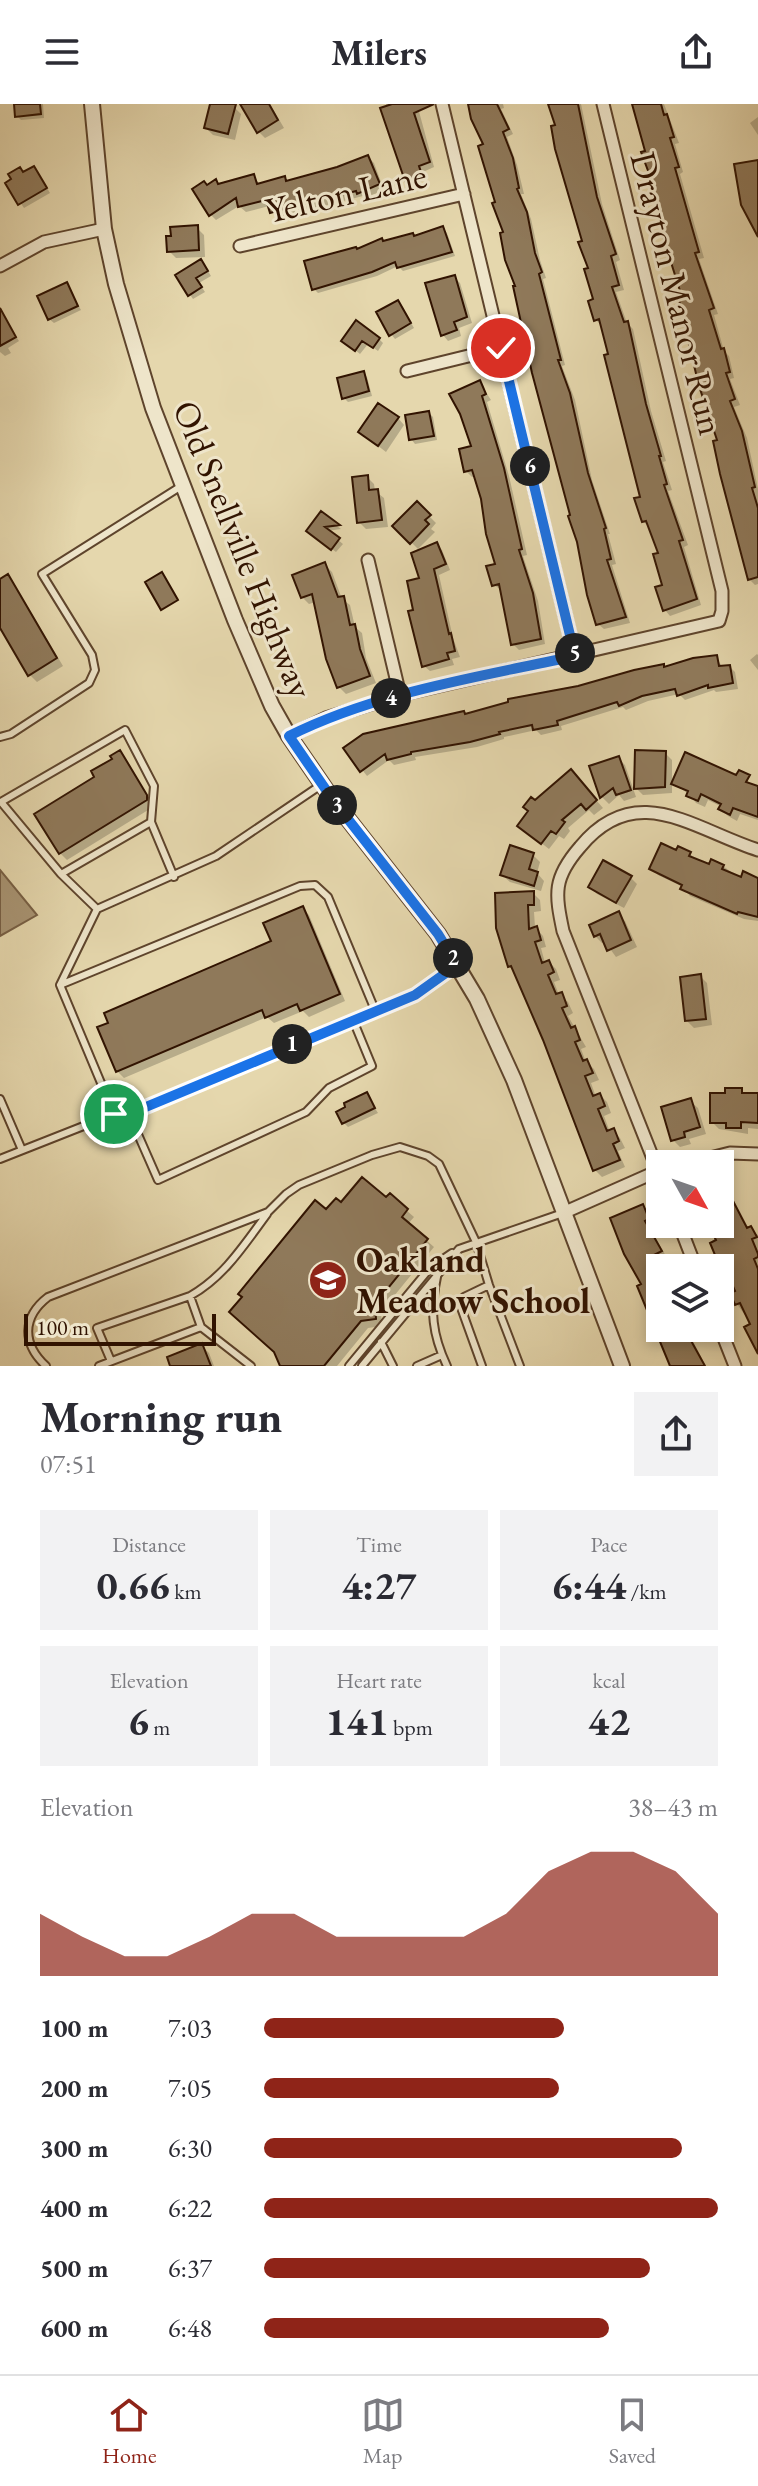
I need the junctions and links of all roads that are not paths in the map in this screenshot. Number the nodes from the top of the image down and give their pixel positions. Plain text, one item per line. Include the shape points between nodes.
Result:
1 (92, 104) edge
2 (442, 104) edge
3 (603, 104) edge
4 (464, 194) junction
5 (104, 229) junction
6 (240, 246) dead end
7 (0, 266) edge
8 (501, 348) junction
9 (407, 371) dead end
10 (183, 485) junction
11 (368, 560) dead end
12 (575, 656) junction
13 (400, 695) junction
14 (289, 736) junction
15 (0, 737) edge
16 (321, 785) junction
17 (151, 822) junction
18 (758, 850) edge
19 (61, 874) junction
20 (174, 877) junction
21 (97, 909) junction
22 (457, 965) junction
23 (60, 985) junction
24 (375, 1010) junction
25 (353, 1020) junction
26 (0, 1099) edge
27 (114, 1114) junction
28 (129, 1114) junction
29 (22, 1150) junction
30 (650, 1150) edge
31 (734, 1153) edge
32 (758, 1154) edge
33 (0, 1159) edge
34 (646, 1178) edge
35 (268, 1212) junction
36 (563, 1213) junction
37 (476, 1242) junction
38 (459, 1249) junction
39 (438, 1275) junction
40 (489, 1285) junction
41 (190, 1296) junction
42 (201, 1327) junction
43 (381, 1342) junction
44 (726, 1342) edge
45 (442, 1355) junction
46 (111, 1361) junction
47 (46, 1366) edge
48 (99, 1366) edge
49 (251, 1366) edge
50 (349, 1366) edge
51 (362, 1366) edge
52 (393, 1366) edge
53 (417, 1366) edge
54 (447, 1366) edge
55 (482, 1366) edge
56 (520, 1366) edge
57 (622, 1366) edge
58 (735, 1366) edge

1 - 5 street, Old Snellville Highway
2 - 4 street
3 - 12 street, Drayton Manor Run via 722,591 722,611 719,621 704,627
4 - 6 street, Yelton Lane
4 - 8 street
5 - 7 street via 44,242
5 - 10 street, Old Snellville Highway via 153,408
8 - 9 street
8 - 12 street
10 - 14 street, Old Snellville Highway via 247,649
10 - 15 lane via 42,574 92,655 95,670 89,683
11 - 13 street
12 - 13 street, Drayton Manor Run
13 - 14 street, Drayton Manor Run via 326,718
14 - 16 street, Old Snellville Highway
16 - 20 lane via 216,856
16 - 22 street, Old Snellville Highway
17 - 19 lane
17 - 19 lane via 154,786 125,730 1,802
17 - 20 lane
18 - 30 street via 683,819 647,811 613,817 565,865 556,896 563,931
19 - 21 lane
20 - 21 lane
21 - 23 lane
22 - 24 lane via 415,995
22 - 36 street, Old Snellville Highway via 514,1080
23 - 24 lane via 300,886 315,885 328,897
23 - 27 lane
24 - 25 lane
25 - 28 lane
25 - 28 lane via 372,1066 329,1088 306,1112 158,1180
26 - 29 lane
27 - 28 lane
27 - 29 lane
29 - 33 lane
31 - 32 street
34 - 36 street
35 - 37 lane via 299,1185 400,1147 439,1164
35 - 41 lane via 218,1278
35 - 47 lane via 48,1297 37,1305 28,1334 33,1352
36 - 37 lane
36 - 57 street, Old Snellville Highway
37 - 38 lane
37 - 40 lane
38 - 39 lane
38 - 50 lane via 430,1268
39 - 43 lane
39 - 45 lane via 431,1307
40 - 55 lane via 464,1297 460,1305
40 - 56 lane
41 - 42 lane
41 - 46 lane via 97,1328
42 - 46 lane
42 - 49 lane
43 - 51 lane
43 - 52 lane
44 - 58 street
45 - 53 lane
45 - 54 lane
46 - 48 lane

